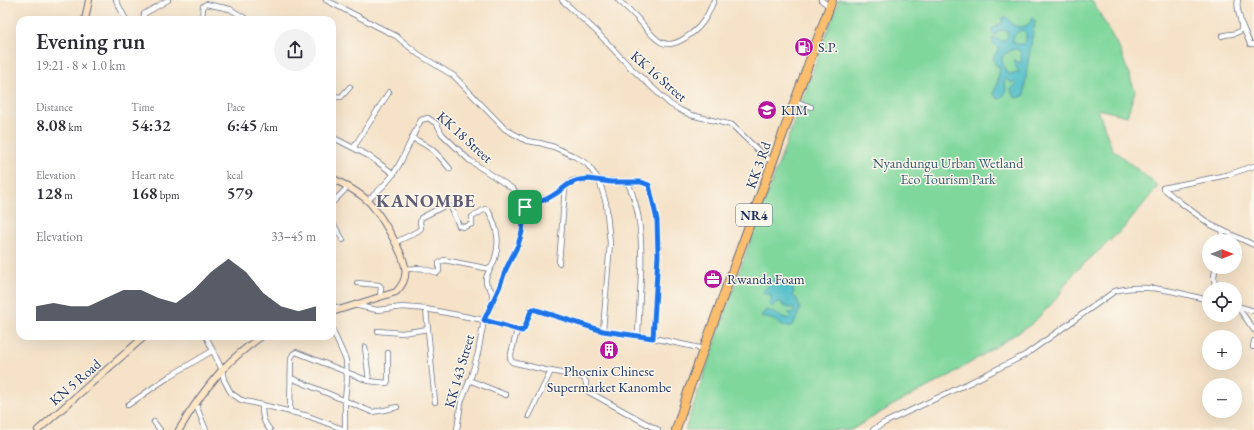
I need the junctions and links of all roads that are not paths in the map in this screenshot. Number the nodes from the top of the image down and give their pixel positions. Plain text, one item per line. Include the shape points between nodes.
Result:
1 (89, 0) edge
2 (116, 0) edge
3 (168, 0) edge
4 (326, 0) edge
5 (562, 0) edge
6 (618, 0) edge
7 (714, 0) edge
8 (821, 0) edge
9 (1238, 0) edge
10 (831, 4) edge
11 (86, 16) edge
12 (124, 16) edge
13 (144, 16) edge
14 (202, 16) edge
15 (241, 16) edge
16 (1242, 26) junction
17 (1239, 32) junction
18 (1222, 36) dead end
19 (1246, 36) junction
20 (1251, 46) edge
21 (350, 87) dead end
22 (389, 92) dead end
23 (336, 96) edge
24 (795, 101) junction
25 (812, 107) dead end
26 (412, 138) junction
27 (336, 139) edge
28 (354, 147) junction
29 (773, 163) junction
30 (1254, 166) edge
31 (450, 169) dead end
32 (394, 174) junction
33 (336, 180) edge
34 (599, 180) junction
35 (628, 183) junction
36 (348, 188) junction
37 (565, 188) junction
38 (336, 199) edge
39 (368, 200) junction
40 (525, 207) junction
41 (336, 229) edge
42 (1223, 231) junction
43 (1223, 234) edge
44 (343, 240) dead end
45 (395, 243) junction
46 (1254, 245) edge
47 (559, 263) dead end
48 (406, 269) junction
49 (490, 269) junction
50 (357, 283) dead end
51 (380, 298) junction
52 (1202, 298) edge
53 (353, 305) junction
54 (492, 305) junction
55 (336, 307) edge
56 (1242, 307) edge
57 (340, 309) junction
58 (426, 309) junction
59 (336, 310) edge
60 (1254, 312) edge
61 (1242, 313) edge
62 (484, 320) junction
63 (428, 329) junction
64 (378, 330) dead end
65 (517, 330) junction
66 (1254, 330) edge
67 (603, 331) junction
68 (638, 336) junction
69 (336, 338) edge
70 (653, 338) junction
71 (140, 340) edge
72 (208, 340) edge
73 (257, 340) edge
74 (365, 347) dead end
75 (704, 349) junction
76 (212, 351) junction
77 (388, 354) dead end
78 (222, 370) junction
79 (347, 371) junction
80 (551, 371) junction
81 (291, 378) junction
82 (469, 380) junction
83 (370, 381) junction
84 (506, 395) dead end
85 (345, 399) junction
86 (435, 402) dead end
87 (128, 405) dead end
88 (196, 405) junction
89 (262, 405) junction
90 (397, 406) dead end
91 (290, 412) junction
92 (529, 416) dead end
93 (154, 422) dead end
94 (38, 430) edge
95 (160, 430) edge
96 (179, 430) edge
97 (206, 430) edge
98 (270, 430) edge
99 (345, 430) edge
100 (457, 430) edge
101 (658, 430) edge
102 (676, 430) edge
103 (873, 430) edge

1 - 11 street
2 - 12 street
3 - 13 street
4 - 34 street via 396,36 418,54 454,76 505,129 527,141 547,145 574,156 587,164
5 - 29 street, KK 16 Street via 670,104 691,115 732,125
6 - 7 street via 656,39 671,44 678,43 701,26
8 - 10 street
9 - 16 street
10 - 24 highway, KK 3 Rd / NR4
14 - 15 street via 203,6 206,4 230,9
16 - 17 street
16 - 19 street
17 - 18 street
17 - 19 street
19 - 20 street
21 - 23 street via 341,97
22 - 28 street
24 - 25 street
24 - 29 highway, KK 3 Rd / NR4
26 - 31 street via 435,151
26 - 32 street
26 - 40 street, KK 18 Street via 421,120 430,118 442,134 470,160 513,189
27 - 28 street
28 - 32 street
29 - 75 highway, KK 3 Rd / NR4
30 - 42 street via 1227,175 1163,188 1199,217
32 - 39 street
33 - 36 street
34 - 35 street
34 - 37 street via 572,181
34 - 67 street via 606,203 610,243
35 - 68 street via 636,206 641,254
35 - 70 street via 641,182 649,185 657,220 658,255
36 - 38 street
36 - 39 street
37 - 40 street
37 - 47 street
39 - 45 street
40 - 54 street, KK 143 Street via 518,245
41 - 44 street
42 - 43 street
42 - 46 street
45 - 48 street
45 - 49 street via 417,232 421,228 421,218 444,206 451,207 460,226 464,227 472,224 472,216 487,209 497,230 497,248
48 - 49 street via 421,268 437,273 439,263 444,260
48 - 51 street via 401,287 392,295
49 - 54 street via 486,282 491,290
50 - 51 street via 379,285
51 - 53 street
52 - 103 street via 1150,287 1115,291 1025,354
53 - 57 street
53 - 58 street via 377,310 403,307
54 - 62 street, KK 143 Street
55 - 57 street
56 - 60 street
57 - 59 street
58 - 62 street
58 - 63 street
61 - 66 street
62 - 65 street
62 - 82 street, KK 143 Street via 478,353
63 - 64 street via 402,333
63 - 86 street
65 - 67 street via 524,329 533,309
65 - 80 street via 510,358 512,362
67 - 68 street
68 - 70 street
69 - 79 street via 346,360
70 - 75 street
71 - 94 street, KN 5 Road
72 - 76 street
73 - 78 street
74 - 83 street
75 - 102 highway, KK 3 Rd / NR4
76 - 78 street
76 - 87 street
77 - 83 street via 387,383
78 - 88 street
78 - 89 street via 231,393 241,400
79 - 81 street via 296,352 291,358
79 - 83 street
79 - 85 street
80 - 92 street
80 - 101 street via 583,377 586,390
81 - 85 street
81 - 91 street
82 - 84 street
82 - 100 street, KK 143 Street via 461,402
85 - 90 street via 372,412
85 - 99 street
88 - 96 street
88 - 97 street
89 - 91 street
89 - 98 street via 264,423
91 - 99 street
93 - 95 street

